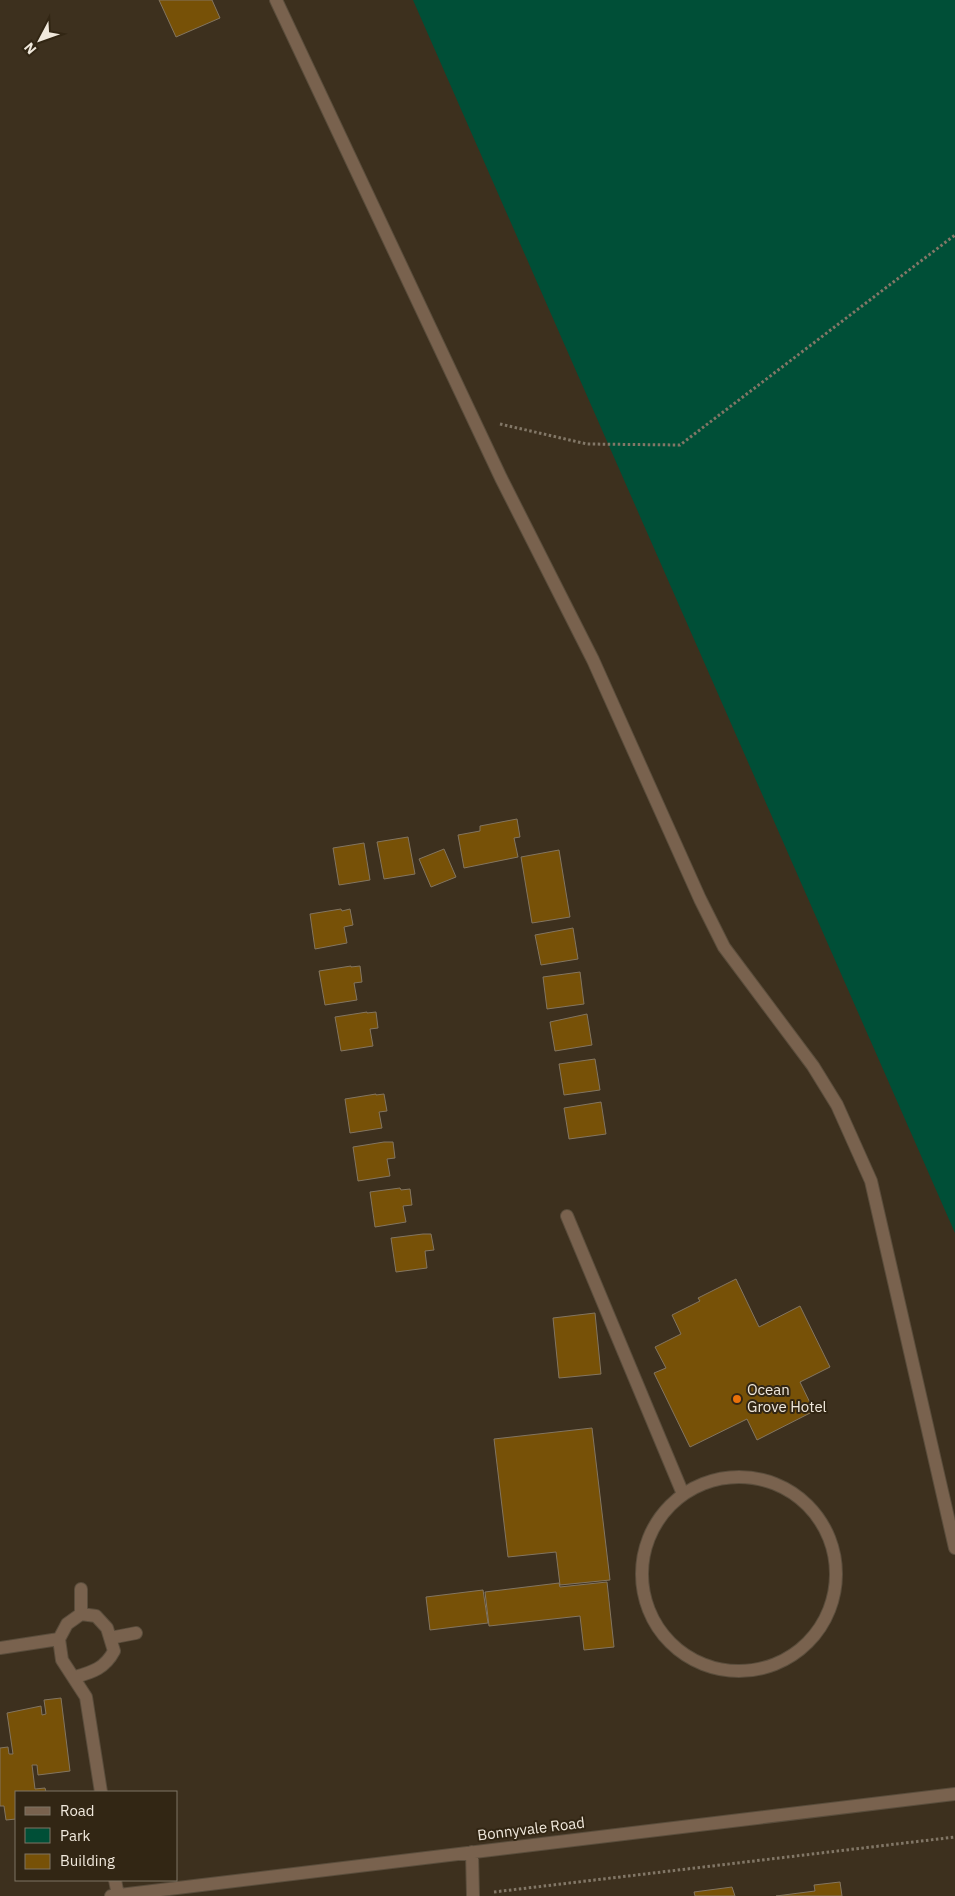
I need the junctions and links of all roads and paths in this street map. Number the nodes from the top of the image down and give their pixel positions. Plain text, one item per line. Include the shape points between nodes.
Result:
1 (276, 0) edge
2 (955, 235) edge
3 (472, 417) junction
4 (567, 1216) dead end
5 (683, 1494) junction
6 (955, 1548) edge
7 (81, 1589) dead end
8 (81, 1614) junction
9 (136, 1633) dead end
10 (110, 1638) junction
11 (59, 1639) junction
12 (0, 1648) edge
13 (75, 1677) junction
14 (101, 1791) edge
15 (955, 1794) edge
16 (955, 1837) edge
17 (472, 1852) junction
18 (116, 1881) edge
19 (473, 1895) edge
20 (114, 1896) edge

1 - 3 street
2 - 3 path via 680,445 587,444
3 - 6 street via 593,660 724,947 813,1066 837,1105 871,1181
4 - 5 street
5 - 5 street via 700,1484 738,1476 775,1483 808,1504 829,1536 838,1573 831,1611 810,1643 779,1665 742,1673 704,1666 671,1645 649,1614 641,1576 648,1538 669,1506
7 - 8 street
8 - 10 street via 96,1616 107,1628
8 - 11 street via 67,1624
9 - 10 street
10 - 13 street via 114,1651 107,1664 92,1673
11 - 12 street
11 - 13 street via 62,1660
13 - 14 street via 86,1697
15 - 17 street, Bonnyvale Road
16 - 19 path
17 - 19 street
17 - 20 street, Bonnyvale Road
18 - 20 street

